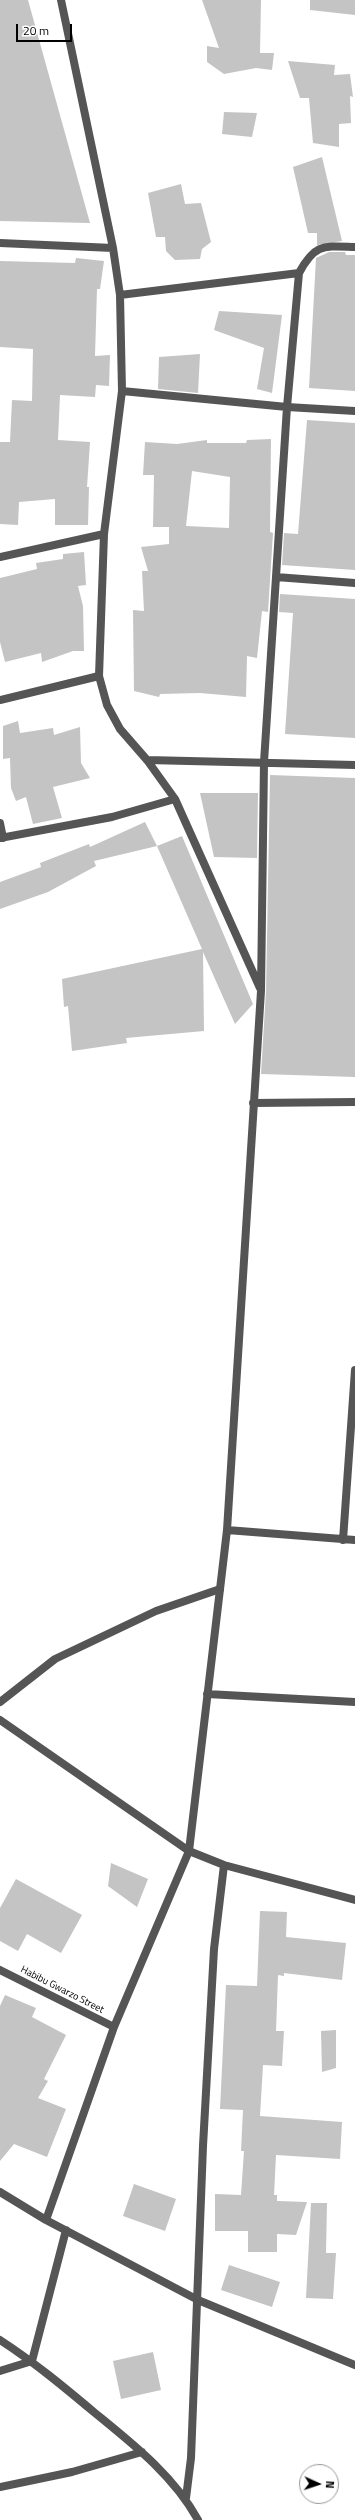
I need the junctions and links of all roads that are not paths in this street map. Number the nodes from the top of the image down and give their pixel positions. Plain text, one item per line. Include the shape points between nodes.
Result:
1 (61, 0) edge
2 (0, 243) edge
3 (355, 247) edge
4 (113, 248) junction
5 (300, 273) junction
6 (120, 295) junction
7 (122, 392) junction
8 (287, 407) junction
9 (355, 411) edge
10 (104, 534) junction
11 (0, 558) edge
12 (276, 577) junction
13 (355, 583) edge
14 (99, 676) junction
15 (0, 700) edge
16 (147, 760) junction
17 (264, 762) junction
18 (355, 765) edge
19 (175, 799) junction
20 (0, 823) edge
21 (2, 838) edge
22 (261, 991) junction
23 (355, 1102) edge
24 (254, 1103) junction
25 (355, 1370) edge
26 (227, 1530) junction
27 (343, 1540) junction
28 (355, 1540) edge
29 (220, 1589) junction
30 (207, 1694) junction
31 (0, 1702) edge
32 (355, 1702) edge
33 (0, 1720) edge
34 (189, 1851) junction
35 (224, 1865) junction
36 (355, 1900) edge
37 (0, 1970) edge
38 (114, 2027) junction
39 (0, 2192) edge
40 (46, 2220) junction
41 (66, 2230) junction
42 (198, 2300) junction
43 (0, 2340) edge
44 (32, 2361) junction
45 (355, 2365) edge
46 (0, 2371) edge
47 (142, 2452) junction
48 (0, 2487) edge
49 (186, 2498) junction
50 (198, 2520) edge

1 - 4 street
2 - 4 street
3 - 5 street via 325,246 308,256
4 - 6 street
5 - 6 street
5 - 8 street
6 - 7 street
7 - 8 street
7 - 10 street
8 - 9 street
8 - 12 street
10 - 11 street
10 - 14 street
12 - 13 street
12 - 17 street
14 - 15 street
14 - 16 street via 106,705 120,729
16 - 17 street
16 - 19 street
17 - 18 street
17 - 22 street
19 - 21 street via 112,817
19 - 22 street
20 - 21 street
22 - 24 street
23 - 24 street
24 - 26 street
25 - 27 street
26 - 27 street
26 - 29 street
27 - 28 street
29 - 30 street
29 - 31 street via 156,1611 55,1659
30 - 32 street
30 - 34 street
33 - 34 street
34 - 35 street
34 - 38 street
35 - 36 street
35 - 42 street via 214,1949 203,2146
37 - 38 street, Habibu Gwarzo Street
38 - 40 street
39 - 40 street
40 - 41 street
41 - 42 street
41 - 44 street
42 - 45 street
42 - 49 street via 191,2458
43 - 44 street
44 - 46 street
44 - 47 street
47 - 48 street via 72,2472
47 - 49 street
49 - 50 street

